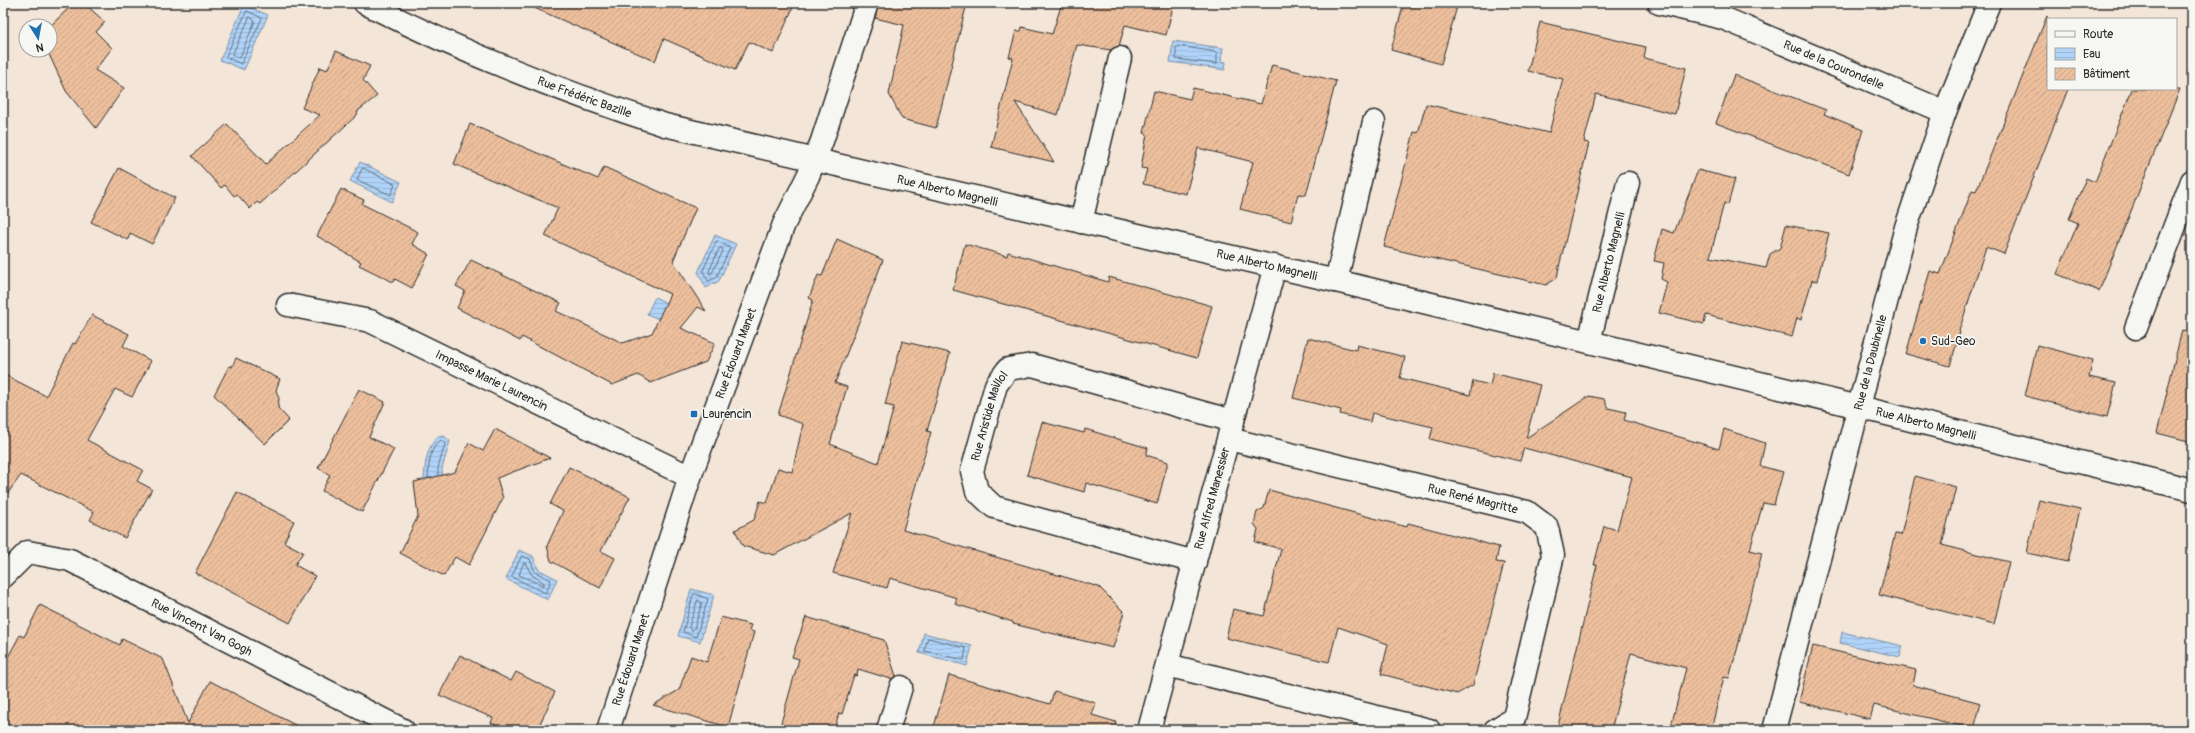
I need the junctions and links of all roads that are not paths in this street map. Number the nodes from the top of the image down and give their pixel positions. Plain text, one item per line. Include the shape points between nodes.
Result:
1 (365, 3) edge
2 (867, 3) edge
3 (1659, 3) edge
4 (1989, 3) edge
5 (1726, 10) edge
6 (1120, 58) dead end
7 (1945, 112) junction
8 (1374, 122) dead end
9 (814, 160) junction
10 (2192, 181) edge
11 (1628, 183) dead end
12 (1081, 222) junction
13 (1275, 266) junction
14 (1336, 281) junction
15 (288, 305) dead end
16 (2136, 328) dead end
17 (1589, 342) junction
18 (1859, 407) junction
19 (1231, 430) junction
20 (690, 477) junction
21 (2192, 490) edge
22 (1195, 562) junction
23 (3, 577) edge
24 (1167, 666) junction
25 (900, 687) dead end
26 (403, 730) edge
27 (608, 730) edge
28 (888, 730) edge
29 (1149, 730) edge
30 (1429, 730) edge
31 (1495, 730) edge
32 (1774, 730) edge

1 - 9 street, Rue Frédéric Bazille via 431,37 588,100 665,125
2 - 9 street, Rue Édouard Manet
3 - 5 street, Rue de la Courondelle
4 - 7 street, Rue de la Daubinelle
5 - 7 street, Rue de la Courondelle
6 - 12 street
7 - 18 street, Rue de la Daubinelle via 1906,227
8 - 14 street
9 - 12 street, Rue Alberto Magnelli
9 - 20 street, Rue Édouard Manet via 784,224
10 - 16 street
11 - 17 street, Rue Alberto Magnelli
12 - 13 street, Rue Alberto Magnelli
13 - 14 street, Rue Alberto Magnelli
13 - 19 street, Rue Alfred Manessier
14 - 17 street, Rue Alberto Magnelli
15 - 20 street, Impasse Marie Laurencin via 370,321
17 - 18 street, Rue Alberto Magnelli
18 - 21 street, Rue Alberto Magnelli
18 - 32 street, Rue de la Daubinelle
19 - 22 street, Rue Alfred Manessier
19 - 22 street, Rue Aristide Maillol via 1032,365 1008,369 996,385 972,471 977,491 994,507
19 - 31 street, Rue René Magritte via 1527,512 1547,527 1553,555 1514,718
20 - 27 street, Rue Édouard Manet
22 - 24 street, Rue Alfred Manessier
23 - 26 street, Rue Vincent Van Gogh via 28,552 70,560
24 - 29 street, Rue Alfred Manessier
24 - 30 street
25 - 28 street

